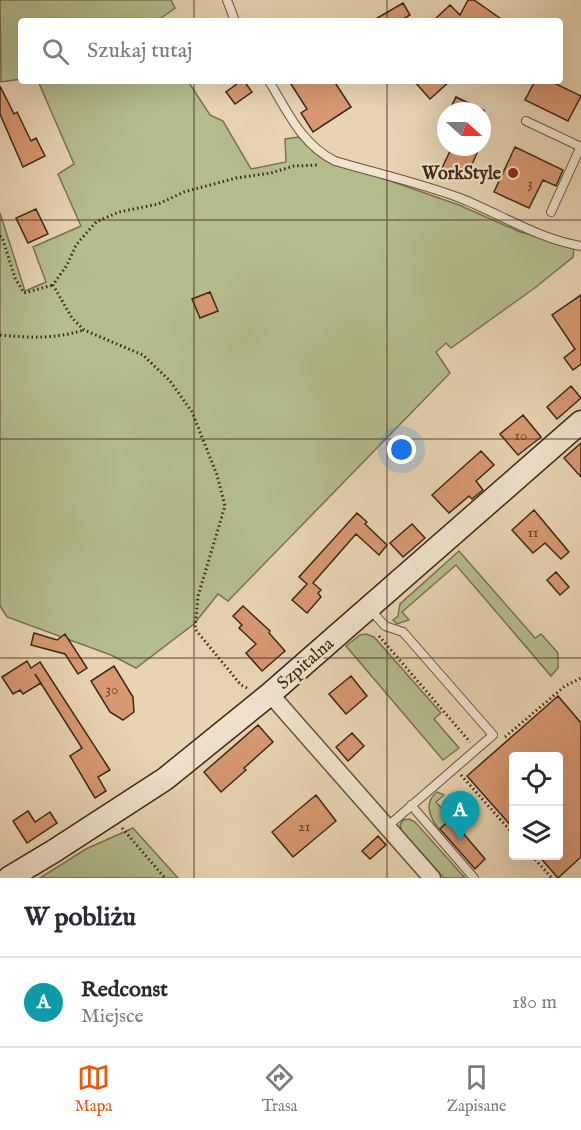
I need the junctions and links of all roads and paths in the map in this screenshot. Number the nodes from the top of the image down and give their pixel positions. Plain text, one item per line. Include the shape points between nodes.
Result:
1 (227, 0) edge
2 (234, 18) edge
3 (271, 84) edge
4 (526, 121) dead end
5 (581, 146) edge
6 (335, 161) junction
7 (551, 212) dead end
8 (0, 236) edge
9 (581, 246) edge
10 (53, 285) junction
11 (84, 330) junction
12 (0, 335) edge
13 (581, 422) edge
14 (369, 608) junction
15 (376, 633) dead end
16 (581, 678) edge
17 (262, 694) junction
18 (499, 742) dead end
19 (476, 749) junction
20 (468, 769) dead end
21 (411, 805) junction
22 (119, 824) dead end
23 (388, 826) junction
24 (509, 830) edge
25 (536, 860) edge
26 (9, 878) edge
27 (165, 878) edge
28 (432, 878) edge
29 (474, 878) edge
30 (552, 878) edge

1 - 2 lane
3 - 6 lane via 298,130 320,154
4 - 5 lane
5 - 7 lane
6 - 9 lane via 458,198
6 - 10 path via 236,178 96,222 76,245
8 - 10 path via 24,293
10 - 11 path via 72,318
11 - 12 path via 36,339
11 - 17 path via 143,355 170,381 192,412 225,506 198,596 195,629 241,685
13 - 14 street, Szpitalna
14 - 17 street, Szpitalna
14 - 19 lane via 385,626 403,632 492,735
15 - 19 path
16 - 18 path via 565,686
17 - 23 street
17 - 26 street, Szpitalna via 165,779
19 - 21 lane
20 - 24 path via 461,775
21 - 23 lane
21 - 29 lane
22 - 27 path
23 - 28 street
25 - 30 path

